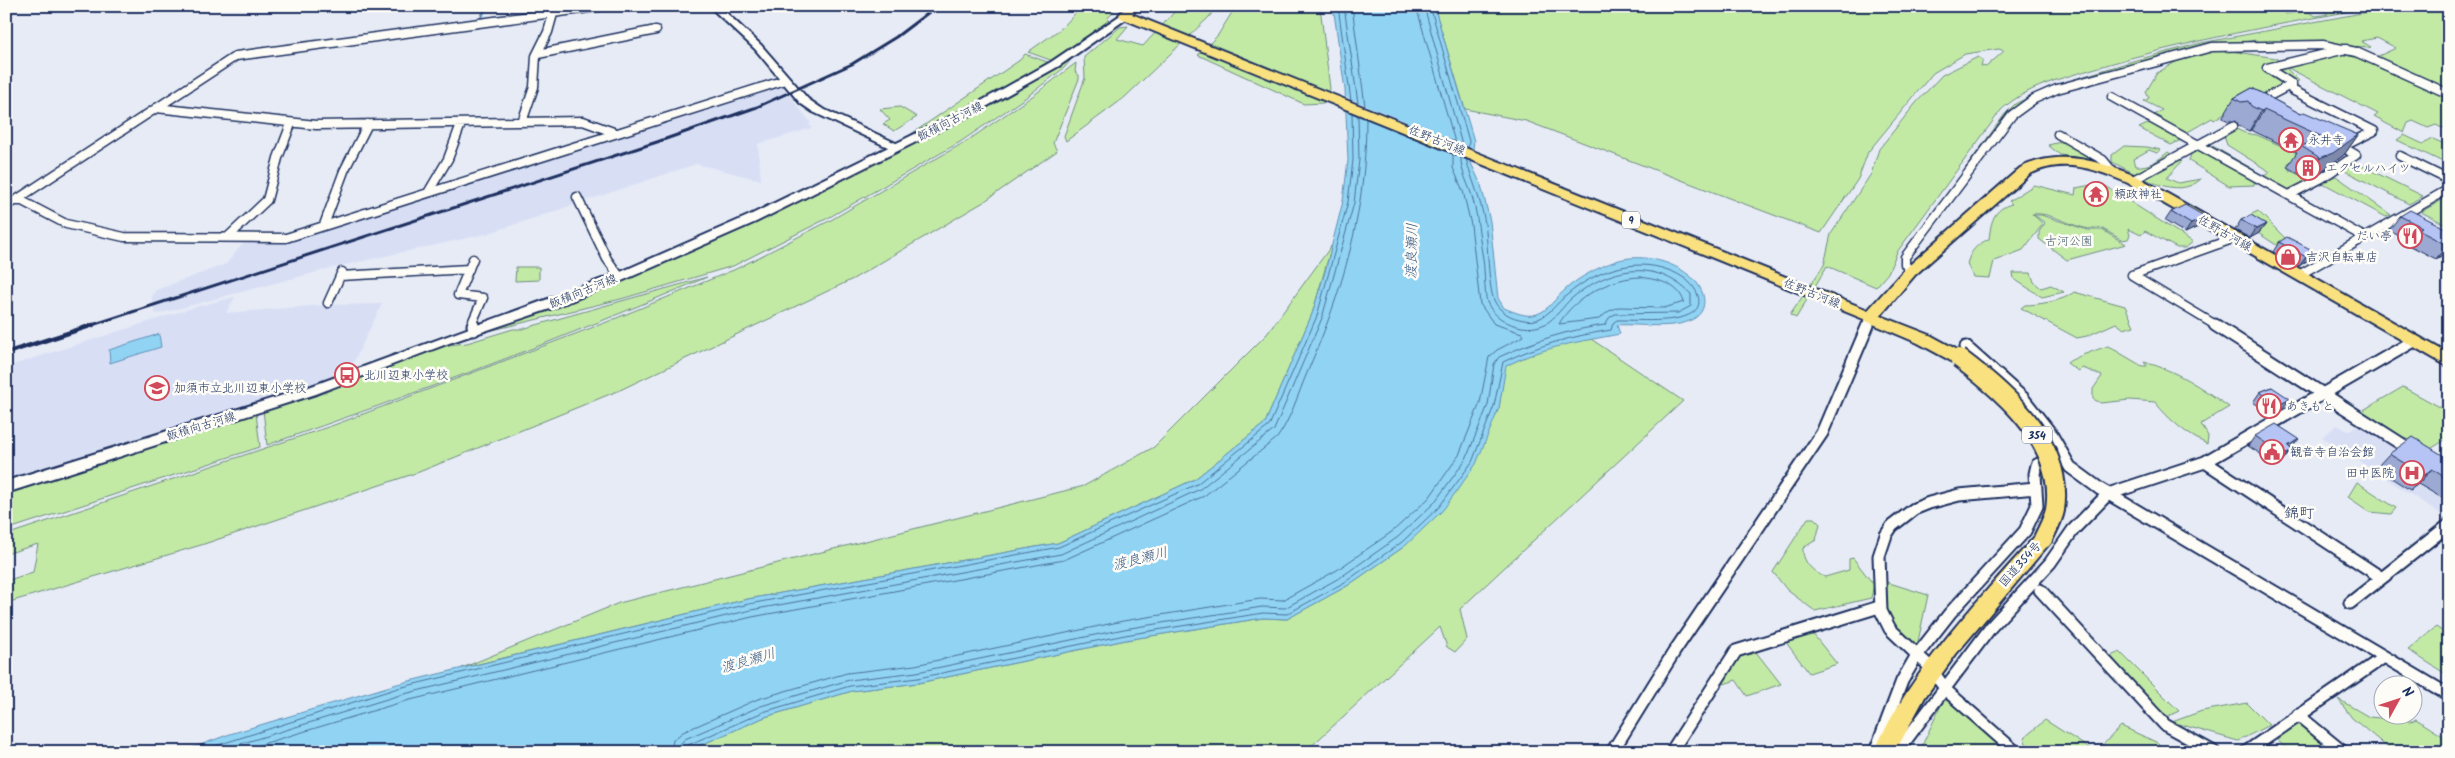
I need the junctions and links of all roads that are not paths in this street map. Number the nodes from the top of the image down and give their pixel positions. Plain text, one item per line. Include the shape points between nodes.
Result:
1 (604, 6) edge
2 (713, 6) edge
3 (1131, 13) edge
4 (553, 14) junction
5 (656, 30) dead end
6 (2346, 48) junction
7 (538, 54) junction
8 (785, 80) junction
9 (2292, 84) junction
10 (2449, 94) edge
11 (2112, 97) dead end
12 (2266, 107) edge
13 (156, 108) junction
14 (522, 122) junction
15 (291, 124) junction
16 (368, 124) junction
17 (461, 124) junction
18 (2234, 126) dead end
19 (616, 133) junction
20 (2058, 134) dead end
21 (2333, 142) edge
22 (2198, 144) junction
23 (896, 147) junction
24 (2342, 147) junction
25 (2400, 156) dead end
26 (2113, 172) junction
27 (2133, 180) junction
28 (2449, 180) edge
29 (2449, 188) edge
30 (429, 191) junction
31 (2289, 195) junction
32 (578, 197) dead end
33 (11, 201) edge
34 (6, 207) edge
35 (324, 226) junction
36 (229, 236) junction
37 (2364, 237) junction
38 (2235, 238) junction
39 (473, 259) dead end
40 (469, 269) junction
41 (1910, 272) junction
42 (2299, 275) junction
43 (620, 277) junction
44 (328, 302) dead end
45 (1864, 314) junction
46 (474, 330) junction
47 (2414, 341) junction
48 (1962, 353) junction
49 (2447, 358) edge
50 (2323, 394) junction
51 (2420, 455) edge
52 (2205, 462) junction
53 (2041, 463) dead end
54 (6, 487) edge
55 (2036, 488) junction
56 (2108, 494) junction
57 (2449, 526) edge
58 (2382, 578) junction
59 (2040, 590) dead end
60 (2350, 603) dead end
61 (1879, 607) junction
62 (1916, 655) junction
63 (2384, 657) junction
64 (1939, 678) junction
65 (2449, 695) edge
66 (2298, 715) junction
67 (1612, 752) edge
68 (1671, 752) edge
69 (1875, 752) edge
70 (1884, 752) edge
71 (1897, 752) edge
72 (2016, 752) edge
73 (2214, 752) edge
74 (2246, 752) edge
75 (2343, 752) edge

1 - 4 street
2 - 8 street via 758,47
3 - 23 main road, 飯積向古河線 via 1055,64 980,106
3 - 45 main road, 佐野古河線 / 9
4 - 7 street
4 - 13 street via 241,54 226,60
5 - 7 street
6 - 9 street via 2345,51 2267,68
6 - 10 street
6 - 41 street via 2323,45 2212,47 2057,89 2034,99 2012,115 1905,257
7 - 14 street via 534,87
8 - 19 street
8 - 23 street via 817,110
9 - 12 street via 2257,102
9 - 24 street via 2292,90 2374,131
11 - 22 street
13 - 15 street
13 - 33 street
14 - 17 street
14 - 19 street via 583,121 599,124
15 - 16 street
15 - 36 street via 267,200
16 - 17 street
16 - 35 street via 344,171
17 - 30 street via 448,158
18 - 22 street
19 - 30 street
20 - 26 street via 2103,160
21 - 24 street
22 - 27 street
22 - 31 street
23 - 43 main road, 飯積向古河線 via 752,219
24 - 31 street via 2356,155
25 - 28 street
26 - 27 main road, 佐野古河線
26 - 41 main road, 佐野古河線 via 2058,161 2031,168
27 - 38 main road, 佐野古河線
29 - 37 street
30 - 35 street
31 - 37 street
32 - 43 street
33 - 34 street
33 - 36 street via 22,201 66,224 124,237
35 - 36 street via 286,238
37 - 42 street
38 - 42 main road, 佐野古河線
38 - 50 street via 2132,275
39 - 40 street
40 - 44 street via 341,274
40 - 46 street via 458,295 483,298 472,323
41 - 45 main road, 佐野古河線
42 - 47 main road, 佐野古河線
43 - 46 main road, 飯積向古河線 via 534,311
45 - 48 main road, 国道354号 / 354
45 - 67 street via 1822,433 1674,652
46 - 54 main road, 飯積向古河線 via 303,394
47 - 49 main road, 佐野古河線
47 - 50 street
48 - 56 street via 2022,397 2051,434 2070,467
48 - 64 main road, 国道354号 / 354, bridge via 2014,404 2044,446 2057,490 2054,517 2043,539 1982,607
50 - 51 street
50 - 52 street
52 - 56 street
52 - 58 street
53 - 55 street via 2035,469
55 - 61 street via 2019,492 1967,494 1913,509 1882,543 1878,558
55 - 62 street via 2037,506 2025,532
56 - 63 street
56 - 64 street via 2073,530 2050,563
57 - 58 street
58 - 60 street
59 - 73 street via 2165,725
61 - 62 street via 1885,623
61 - 68 street via 1736,651
62 - 64 street
62 - 69 street via 1902,681
63 - 65 street
63 - 66 street
64 - 70 main road, 国道354号 / 354 via 1903,717
64 - 71 street
64 - 72 street
66 - 74 street
66 - 75 street

